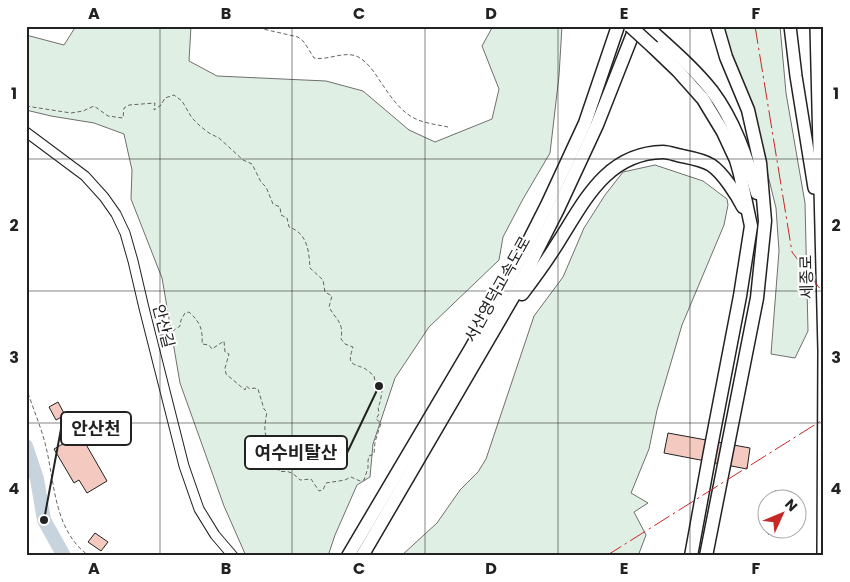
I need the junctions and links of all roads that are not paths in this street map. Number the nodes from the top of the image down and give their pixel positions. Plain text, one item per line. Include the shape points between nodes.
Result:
1 (618, 26) edge
2 (630, 26) edge
3 (636, 26) edge
4 (646, 26) edge
5 (717, 26) edge
6 (790, 26) edge
7 (816, 26) edge
8 (655, 41) junction
9 (26, 132) edge
10 (765, 221) junction
11 (751, 226) junction
12 (821, 230) junction
13 (482, 351) junction
14 (824, 527) edge
15 (233, 556) edge
16 (348, 556) edge
17 (362, 556) edge
18 (691, 556) edge
19 (706, 556) edge
20 (823, 556) edge

1 - 16 highway, 서산영덕고속도로 via 585,123 547,206 471,348
2 - 8 highway, bridge
3 - 13 highway, 서산영덕고속도로 via 598,125 516,292
4 - 8 highway
5 - 10 highway via 748,110 760,163
6 - 12 highway
7 - 12 highway, 세종로
8 - 10 highway via 691,67 728,118 752,174
8 - 11 highway via 703,99 723,132 736,160
9 - 15 street, 안산길 via 85,176 116,214 133,261 184,466 199,509
10 - 19 highway via 757,298
11 - 13 highway via 739,198 711,166 694,158 664,152 636,156 608,172 588,194 554,249
11 - 18 highway
12 - 14 highway, 세종로
13 - 17 highway, 서산영덕고속도로
14 - 20 highway, 세종로

